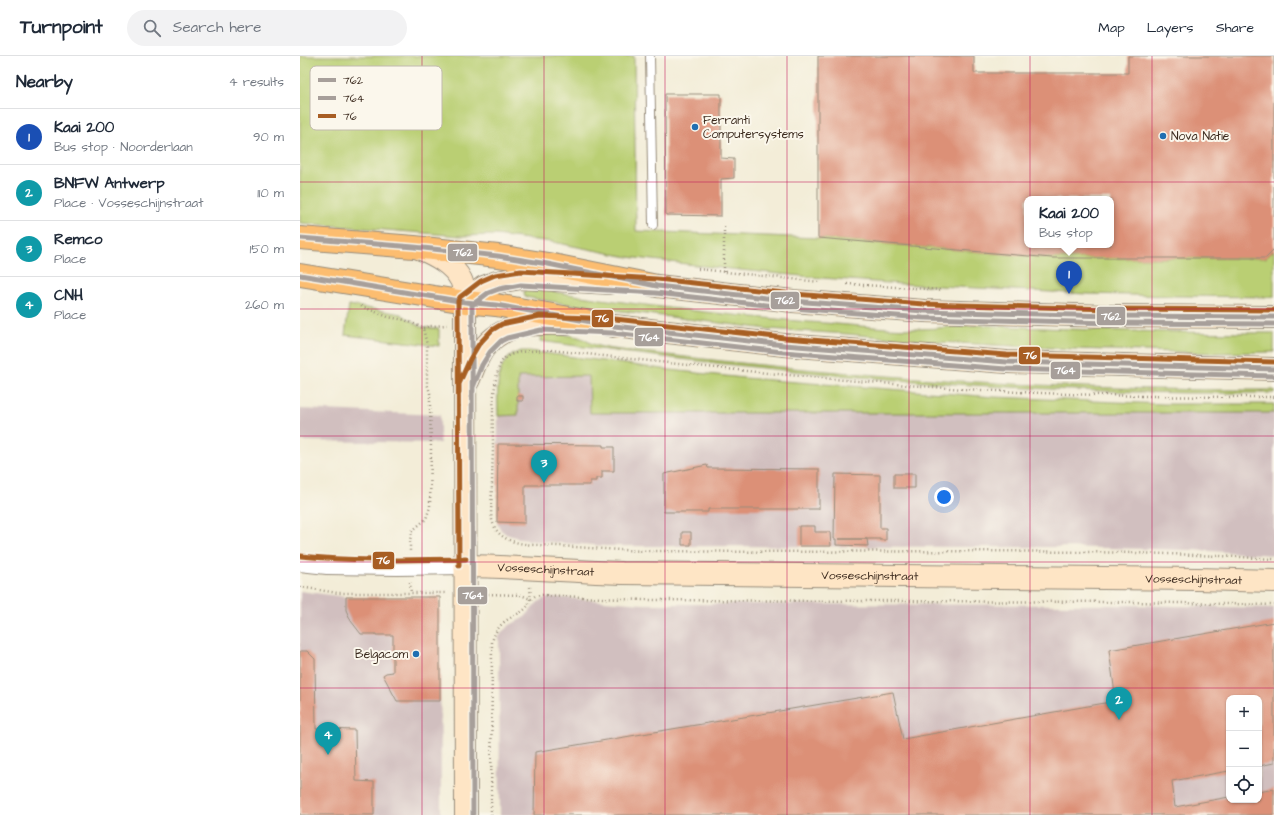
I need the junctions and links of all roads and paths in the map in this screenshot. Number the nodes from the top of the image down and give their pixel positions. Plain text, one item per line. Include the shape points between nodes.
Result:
1 (650, 56) edge
2 (653, 225) dead end
3 (724, 226) dead end
4 (300, 238) edge
5 (419, 248) junction
6 (694, 269) dead end
7 (724, 272) junction
8 (300, 275) edge
9 (824, 282) dead end
10 (847, 284) dead end
11 (657, 286) junction
12 (947, 291) dead end
13 (723, 293) junction
14 (465, 302) junction
15 (359, 305) dead end
16 (1274, 318) edge
17 (614, 326) junction
18 (1274, 369) edge
19 (466, 386) junction
20 (1274, 397) edge
21 (1274, 559) edge
22 (300, 563) edge
23 (466, 566) junction
24 (410, 567) junction
25 (1274, 582) edge
26 (300, 587) edge
27 (411, 593) junction
28 (466, 594) junction
29 (530, 599) junction
30 (1274, 605) edge
31 (466, 815) edge
32 (491, 815) edge

1 - 2 lane
3 - 7 path
4 - 5 main road
5 - 11 main road via 498,256
5 - 14 main road via 450,266 461,280
6 - 7 path
7 - 9 path
7 - 13 path
8 - 14 main road
10 - 12 path
11 - 13 main road
11 - 14 main road via 521,278 497,282
13 - 16 main road via 924,311
14 - 17 main road
14 - 19 main road
15 - 24 path via 423,328 427,345 431,433 430,506 426,519 412,531
17 - 18 main road via 784,345 1007,362
17 - 19 main road via 540,323 504,331 484,348
19 - 23 main road
20 - 21 path via 1059,394 938,387 798,376 551,350 519,353 506,358 496,378 492,424 491,514 492,522 502,536 527,544 655,551 1117,552
22 - 24 street via 327,566
23 - 24 street
23 - 25 main road, Vosseschijnstraat via 622,572
23 - 28 main road
24 - 27 path
26 - 27 path via 338,593
27 - 28 path
28 - 29 path via 510,594
28 - 31 main road
29 - 30 path via 542,595 642,600
29 - 32 path via 525,609 504,622 494,634 492,642

